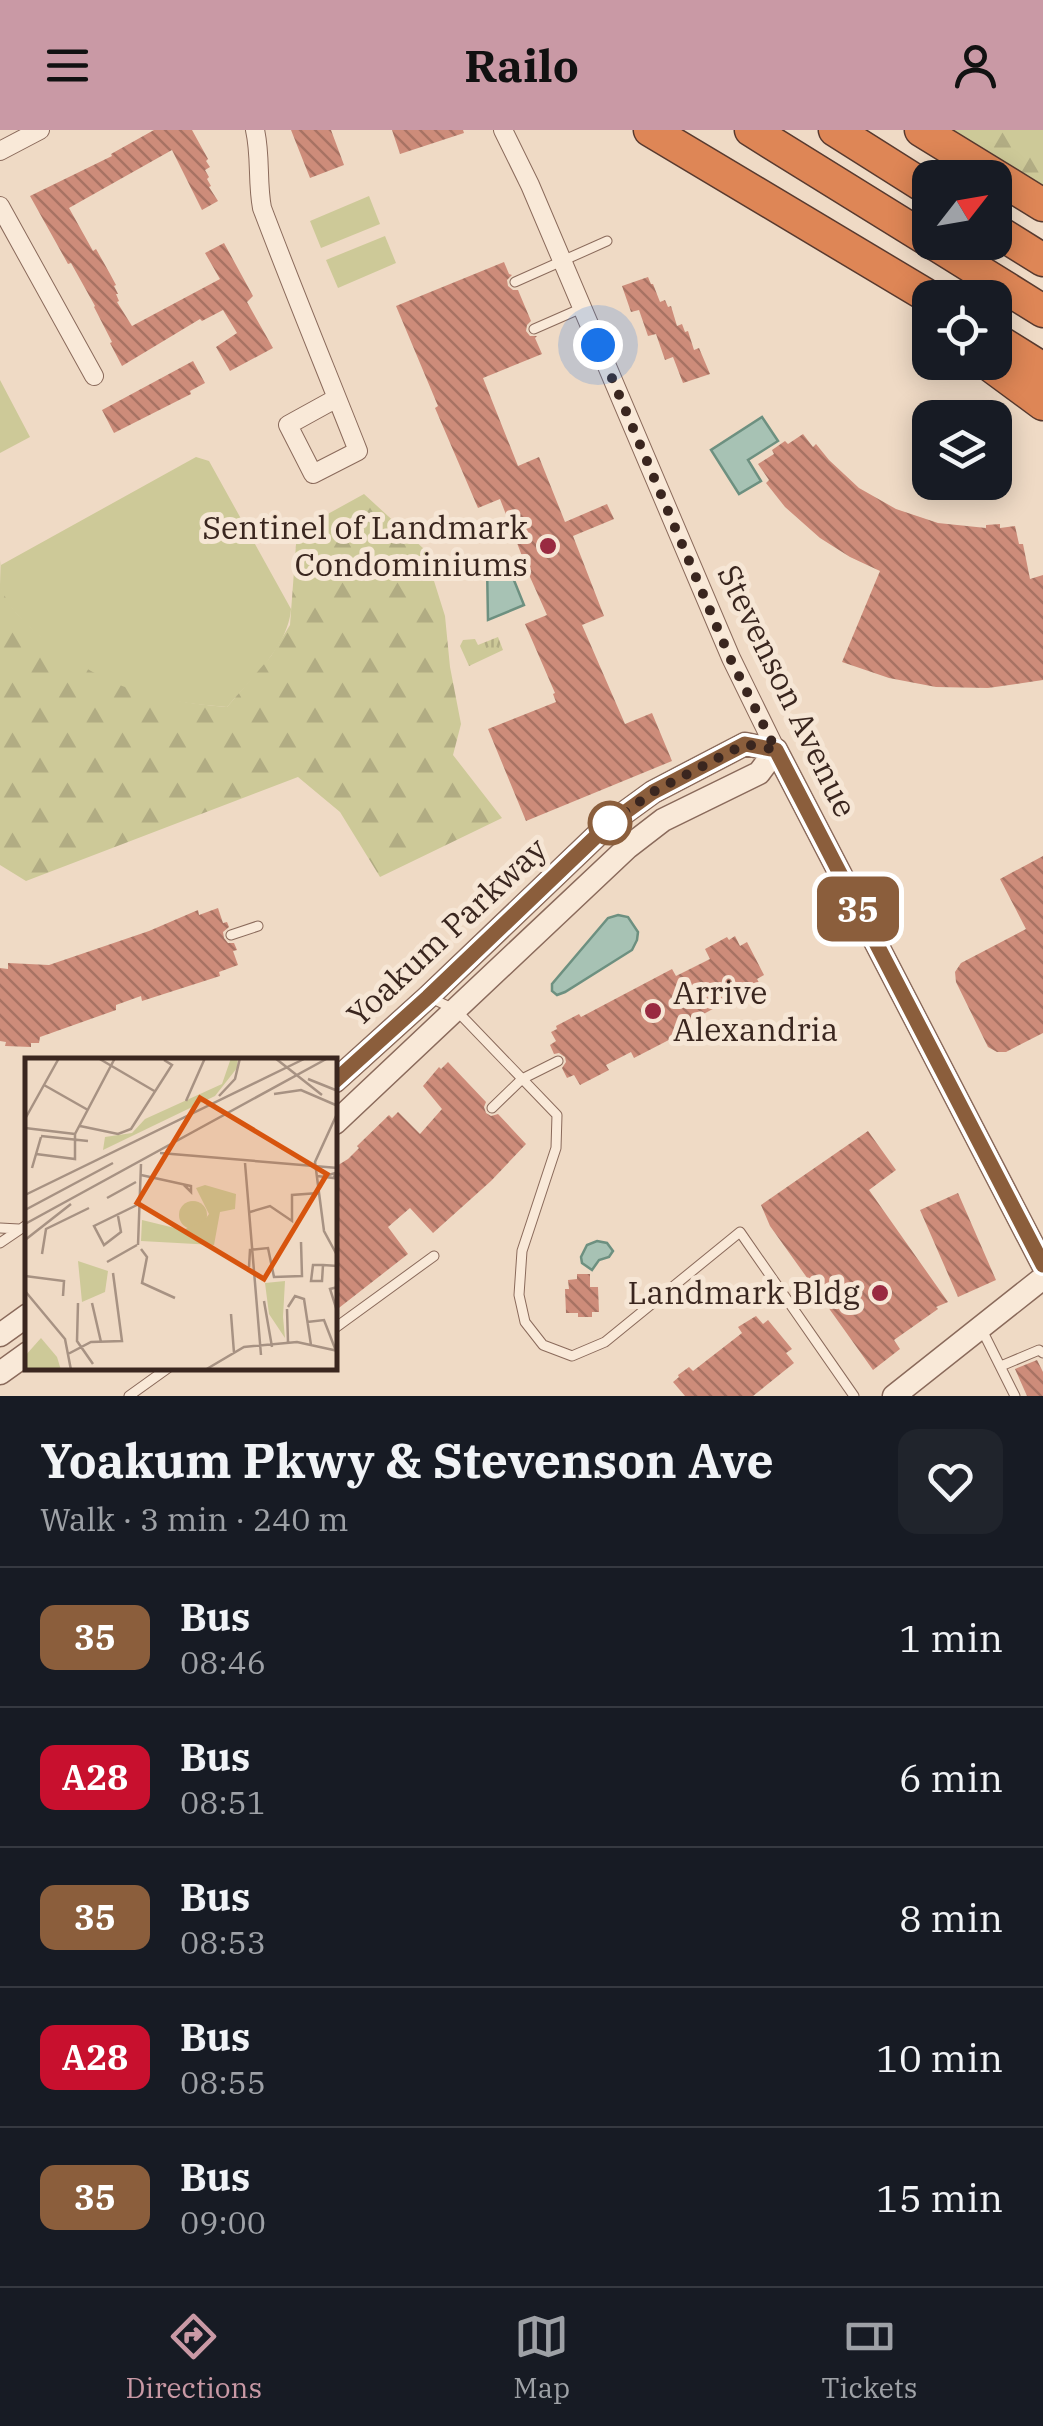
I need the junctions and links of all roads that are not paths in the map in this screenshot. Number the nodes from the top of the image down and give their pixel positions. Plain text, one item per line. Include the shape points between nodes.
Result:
1 (40, 130) edge
2 (255, 130) edge
3 (503, 130) edge
4 (650, 130) edge
5 (751, 130) edge
6 (835, 130) edge
7 (921, 130) edge
8 (0, 152) edge
9 (912, 179) edge
10 (1043, 205) edge
11 (0, 206) edge
12 (912, 230) edge
13 (608, 240) dead end
14 (1012, 241) edge
15 (960, 260) edge
16 (1043, 260) edge
17 (563, 262) junction
18 (515, 282) dead end
19 (912, 287) edge
20 (582, 308) junction
21 (1043, 311) edge
22 (534, 328) dead end
23 (1012, 349) edge
24 (1043, 368) edge
25 (94, 376) dead end
26 (1010, 380) edge
27 (337, 398) dead end
28 (1043, 404) edge
29 (776, 750) junction
30 (258, 926) dead end
31 (231, 935) dead end
32 (428, 997) junction
33 (456, 1010) junction
34 (558, 1061) dead end
35 (338, 1078) edge
36 (522, 1079) junction
37 (492, 1108) dead end
38 (338, 1121) edge
39 (23, 1227) edge
40 (0, 1228) edge
41 (0, 1243) edge
42 (434, 1256) dead end
43 (1043, 1265) edge
44 (1043, 1278) edge
45 (25, 1317) edge
46 (338, 1326) edge
47 (981, 1328) junction
48 (0, 1335) edge
49 (1043, 1352) edge
50 (25, 1355) edge
51 (1001, 1366) junction
52 (164, 1371) edge
53 (0, 1373) edge
54 (129, 1396) edge
55 (854, 1396) edge
56 (894, 1396) edge
57 (1016, 1396) edge

1 - 8 street
2 - 27 street via 262,208
3 - 17 street, Stevenson Avenue
4 - 19 highway
5 - 12 highway
6 - 9 highway
7 - 10 highway
11 - 25 street
13 - 17 lane
14 - 16 highway
15 - 21 highway
17 - 18 lane
17 - 20 street, Stevenson Avenue
20 - 22 lane
20 - 29 street, Stevenson Avenue via 730,658
23 - 24 highway
26 - 28 highway
29 - 32 street, Yoakum Parkway via 745,744 653,792 609,824
29 - 33 street, Yoakum Parkway via 759,773 664,820 628,847
29 - 43 street, Stevenson Avenue
30 - 31 lane
32 - 33 lane
32 - 35 street, Yoakum Parkway
33 - 36 lane
33 - 38 street, Yoakum Parkway
34 - 36 lane
36 - 37 lane
36 - 55 lane via 557,1115 556,1148 522,1251 519,1295 525,1322 543,1346 572,1356 605,1342 740,1232
39 - 40 lane
39 - 41 lane
42 - 46 lane
44 - 47 street
45 - 48 street
47 - 51 lane
47 - 56 street
49 - 51 lane
50 - 53 street
51 - 57 lane
52 - 54 lane

